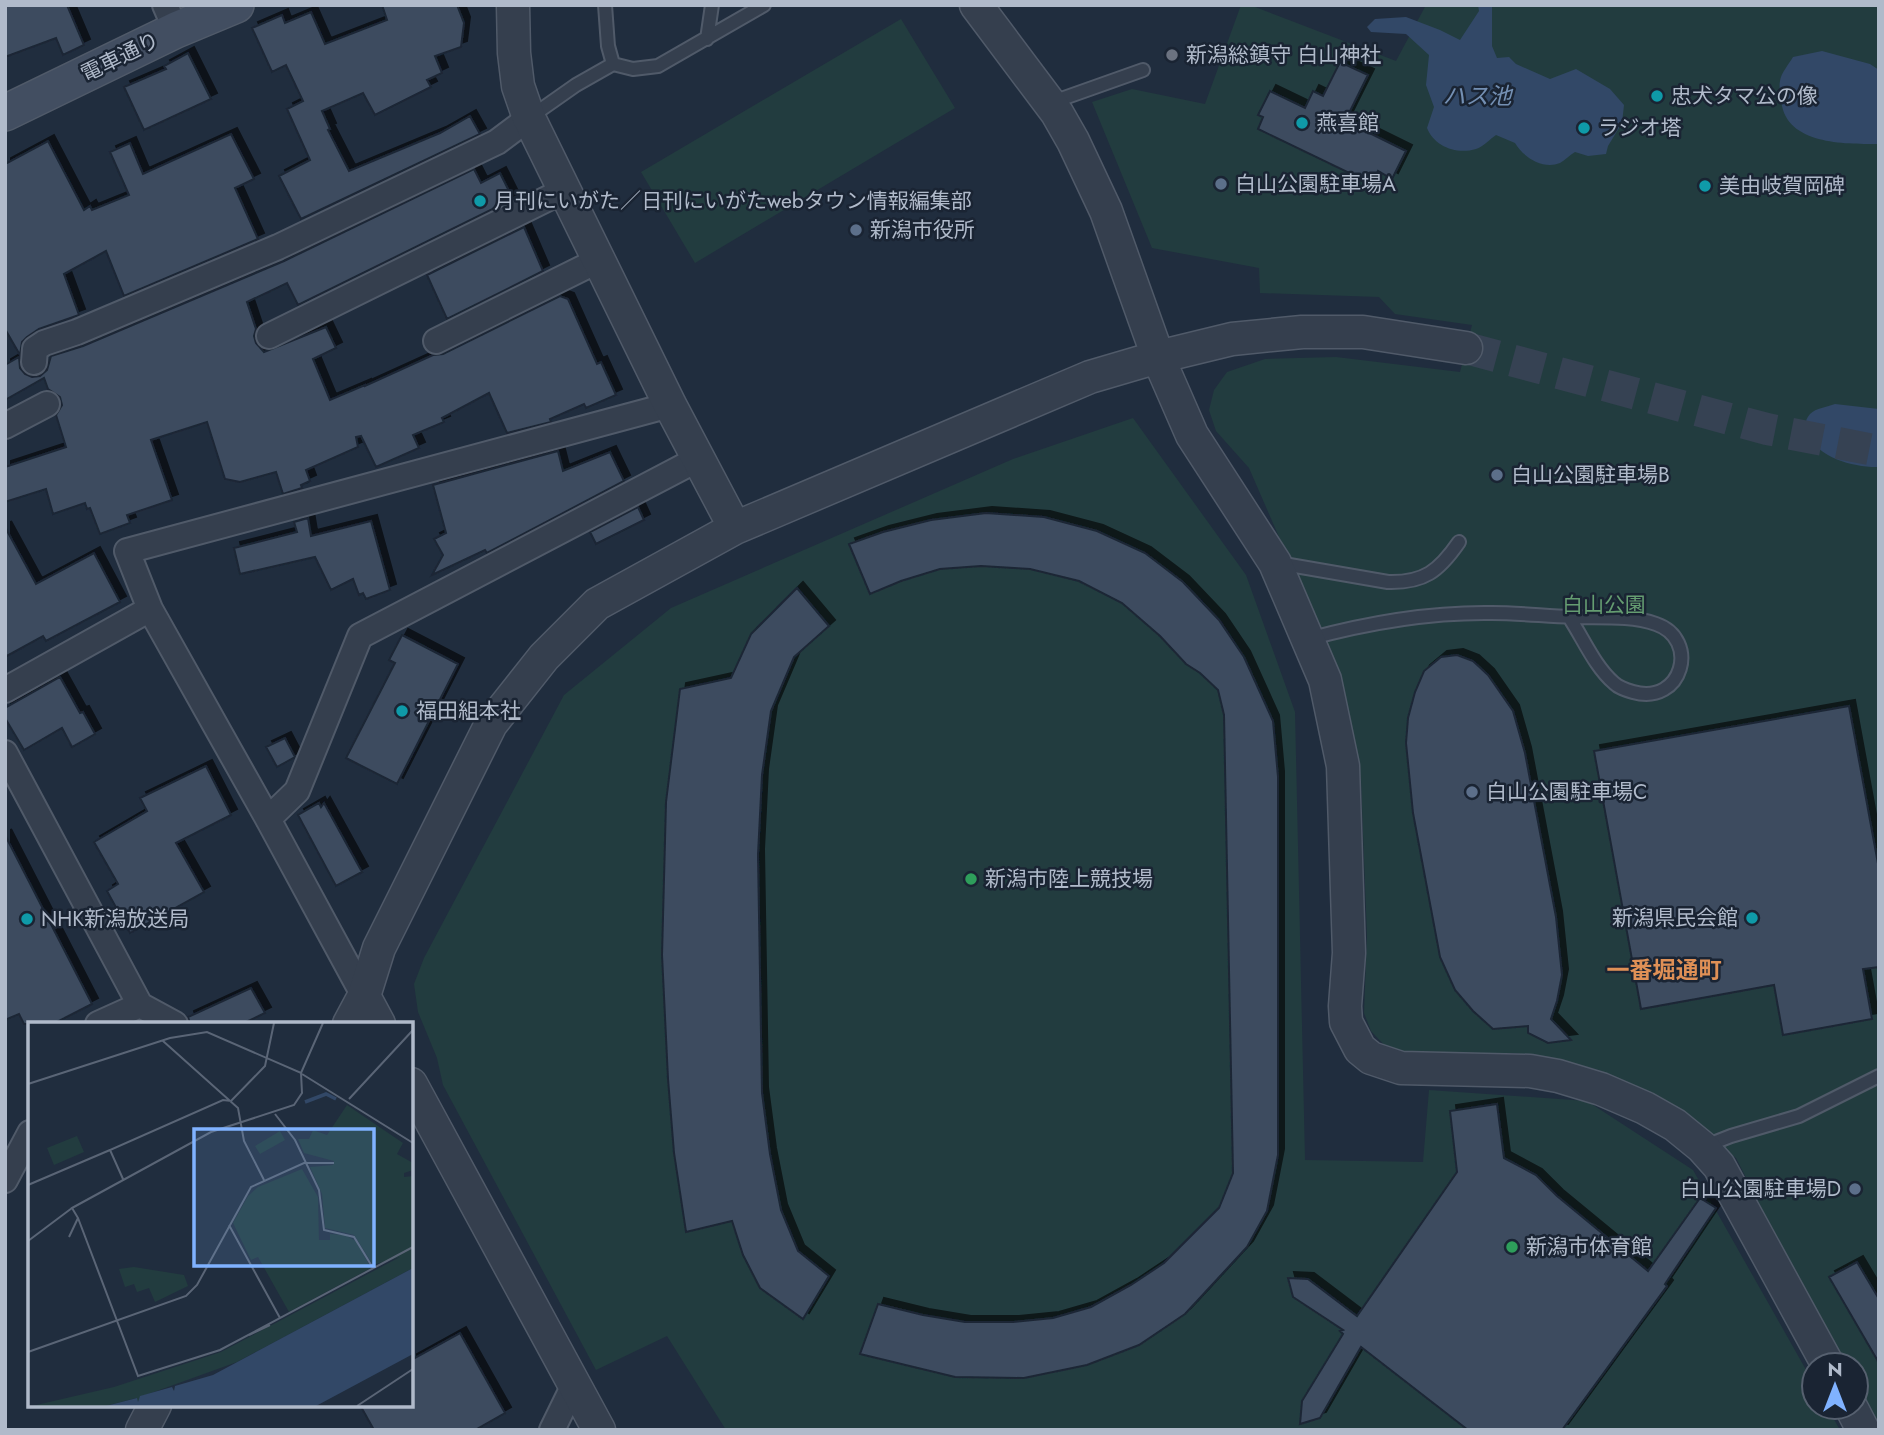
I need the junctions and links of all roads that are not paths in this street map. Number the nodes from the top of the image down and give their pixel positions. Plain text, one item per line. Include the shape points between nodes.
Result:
1 (236, 5) edge
2 (513, 5) edge
3 (606, 5) edge
4 (712, 5) edge
5 (764, 5) edge
6 (976, 5) edge
7 (170, 18) edge
8 (707, 39) junction
9 (613, 64) junction
10 (1143, 70) dead end
11 (1050, 103) junction
12 (5, 113) edge
13 (529, 118) junction
14 (563, 191) junction
15 (599, 260) junction
16 (269, 337) dead end
17 (436, 341) dead end
18 (1466, 348) tunnel mouth
19 (1158, 357) junction
20 (34, 362) dead end
21 (47, 404) dead end
22 (670, 405) junction
23 (5, 426) edge
24 (698, 459) junction
25 (735, 528) junction
26 (1459, 542) dead end
27 (1275, 563) junction
28 (150, 609) junction
29 (1569, 617) junction
30 (1308, 639) junction
31 (5, 690) edge
32 (5, 753) edge
33 (268, 819) junction
34 (364, 996) junction
35 (140, 1004) junction
36 (102, 1022) edge
37 (172, 1022) edge
38 (350, 1022) edge
39 (378, 1022) edge
40 (1879, 1076) edge
41 (413, 1088) edge
42 (28, 1137) edge
43 (1702, 1147) junction
44 (5, 1180) edge
45 (1820, 1351) edge
46 (574, 1385) junction
47 (154, 1407) edge
48 (142, 1430) edge
49 (552, 1430) edge
50 (599, 1430) edge

1 - 7 main road, 電車通り
2 - 13 street via 518,86
3 - 9 lane
4 - 8 lane
5 - 8 lane
6 - 11 street
7 - 12 main road, 電車通り
8 - 9 lane via 658,66 633,69
9 - 13 lane
10 - 11 lane
11 - 19 street via 1106,211
13 - 14 street
13 - 20 street via 497,142 278,247 44,343 35,349
14 - 15 street
14 - 16 street
15 - 17 street
15 - 22 street
18 - 19 street via 1363,332 1302,332 1232,339
19 - 25 street via 1090,377
19 - 27 street via 1192,435
21 - 23 street
22 - 24 street
22 - 28 street via 127,551
24 - 25 street
24 - 33 street via 360,636 297,791
25 - 34 street via 597,604 544,657 491,724 379,948
26 - 27 lane via 1434,571 1405,583
27 - 30 street
28 - 31 street
28 - 33 street
29 - 29 lane via 1640,620 1666,628 1681,650 1675,680 1667,690 1641,695 1614,684
29 - 30 lane via 1454,614 1349,628
30 - 43 street via 1325,680 1343,766 1349,953 1345,1006 1346,1022 1360,1049 1371,1058 1401,1068 1499,1069 1558,1076 1646,1108
32 - 35 street
33 - 34 street
34 - 38 street
34 - 39 street
35 - 36 street
35 - 37 street
40 - 43 lane via 1798,1116
41 - 46 street
42 - 44 street
43 - 45 street via 1719,1166
46 - 49 street
46 - 50 street
47 - 48 street

